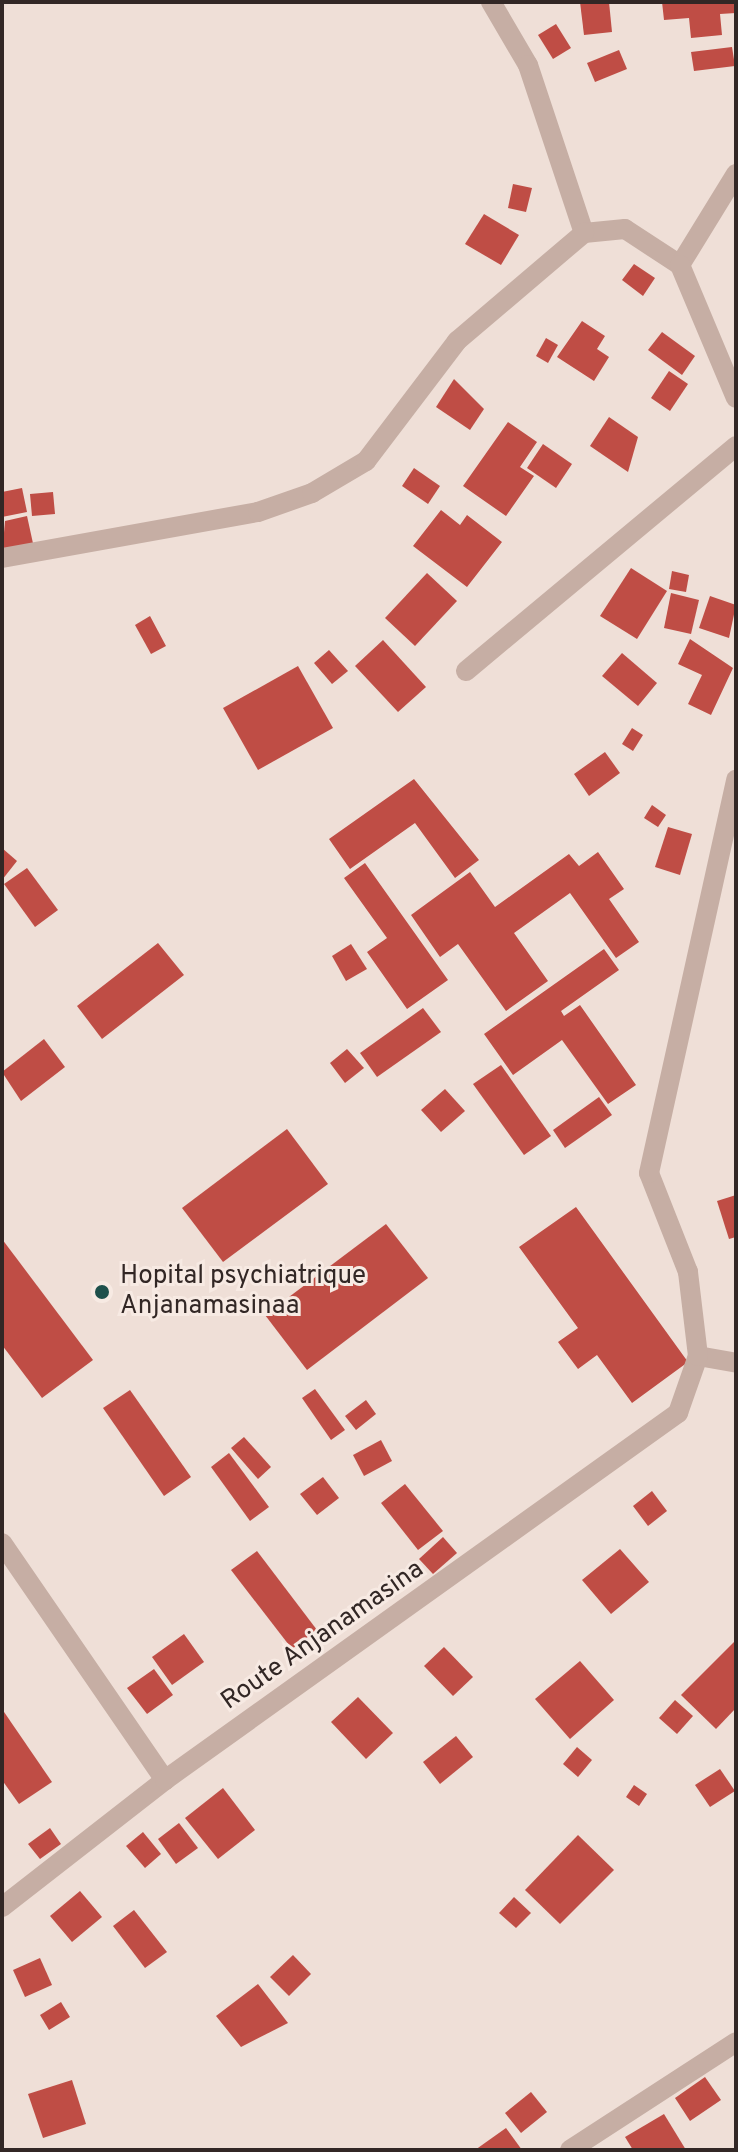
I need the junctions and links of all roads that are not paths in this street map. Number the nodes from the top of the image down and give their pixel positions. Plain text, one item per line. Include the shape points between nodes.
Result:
1 (491, 2) edge
2 (736, 174) edge
3 (584, 233) junction
4 (680, 265) junction
5 (736, 398) edge
6 (736, 446) edge
7 (2, 558) edge
8 (466, 671) dead end
9 (736, 780) edge
10 (698, 1356) junction
11 (736, 1363) edge
12 (2, 1543) edge
13 (165, 1780) junction
14 (2, 1907) edge
15 (736, 2042) edge
16 (570, 2150) edge

1 - 3 street via 528,65
2 - 4 street
3 - 4 street via 625,229
3 - 7 street via 457,341 366,461 312,493 258,512
4 - 5 street
6 - 8 street
9 - 10 street via 649,1173 688,1272
10 - 11 street
10 - 13 street, Route Anjanamasina via 678,1413
12 - 13 street
13 - 14 street, Route Anjanamasina
15 - 16 street

